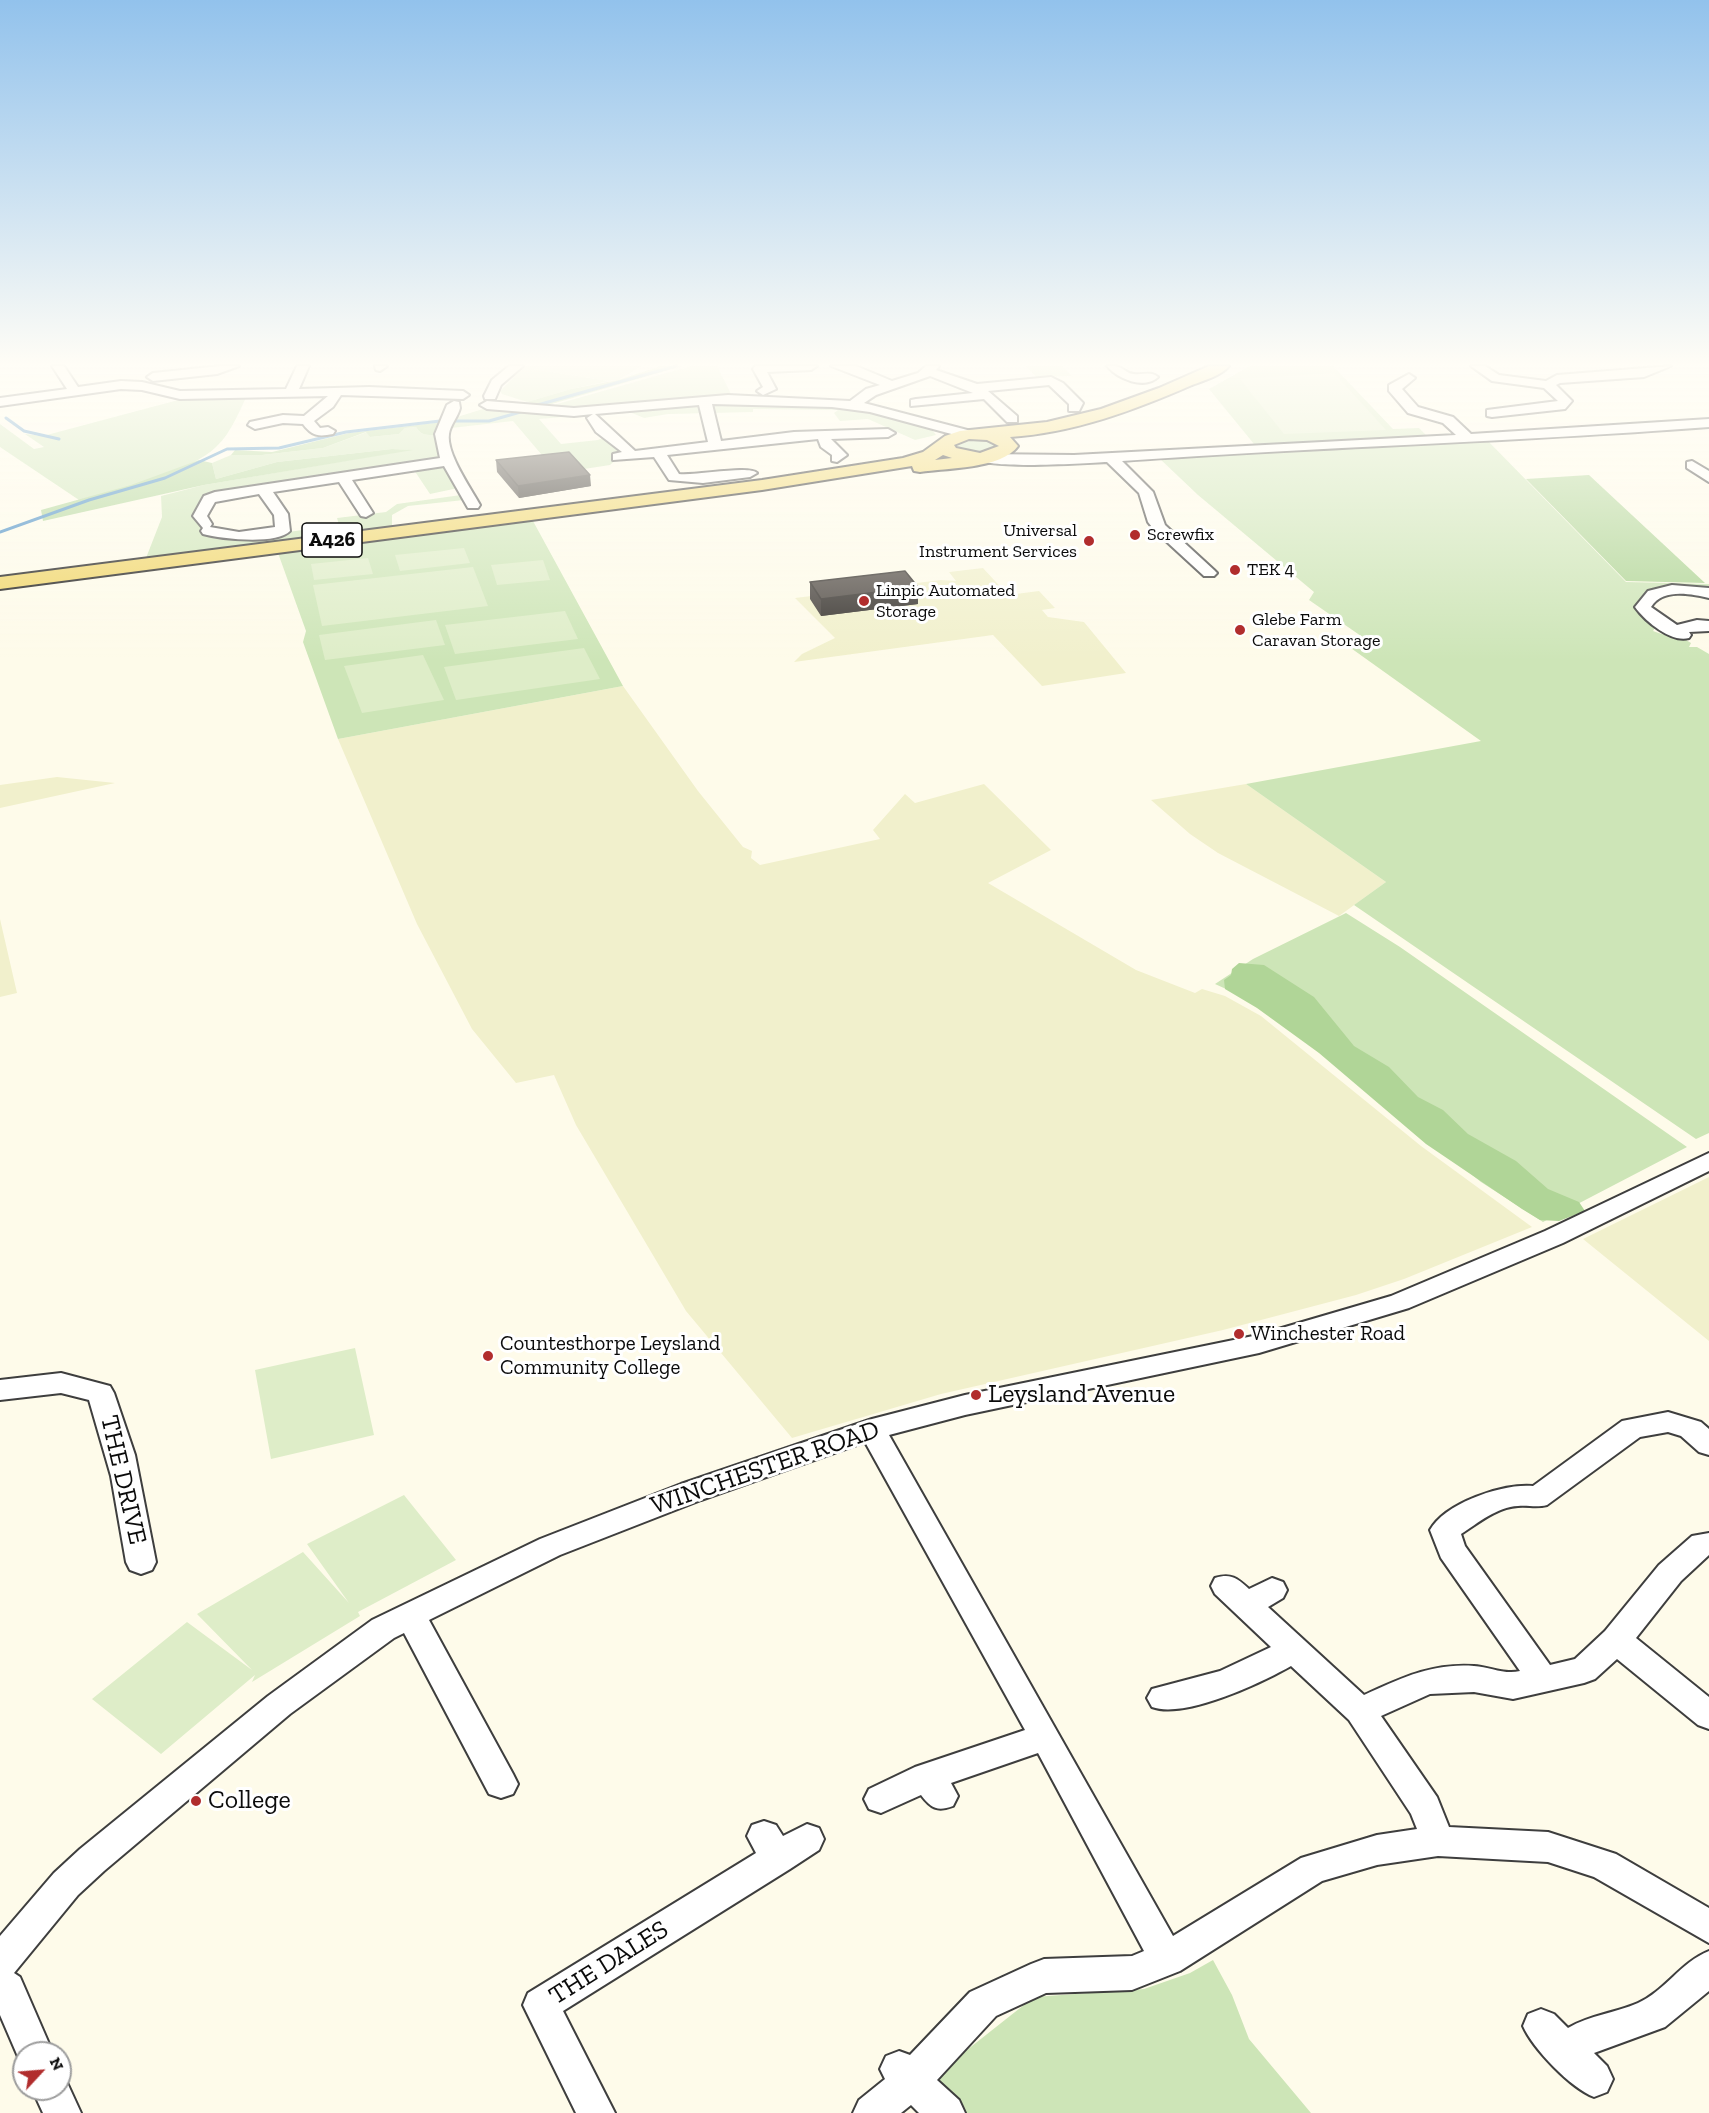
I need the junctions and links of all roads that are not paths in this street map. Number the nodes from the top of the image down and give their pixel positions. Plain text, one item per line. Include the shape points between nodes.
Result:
1 (428, 465) edge
2 (451, 465) edge
3 (666, 465) edge
4 (893, 465) edge
5 (939, 465) edge
6 (1118, 465) edge
7 (740, 473) dead end
8 (344, 478) junction
9 (265, 489) junction
10 (665, 497) junction
11 (473, 505) dead end
12 (366, 513) dead end
13 (303, 528) dead end
14 (283, 531) junction
15 (1209, 573) dead end
16 (0, 583) edge
17 (1709, 593) edge
18 (1709, 626) edge
19 (1709, 1161) edge
20 (0, 1390) edge
21 (872, 1429) junction
22 (1709, 1446) edge
23 (1709, 1544) edge
24 (141, 1562) dead end
25 (1248, 1593) dead end
26 (411, 1616) junction
27 (1616, 1640) junction
28 (1292, 1650) junction
29 (1543, 1679) junction
30 (1176, 1690) dead end
31 (1360, 1711) junction
32 (1709, 1716) edge
33 (1046, 1737) junction
34 (501, 1784) dead end
35 (881, 1799) dead end
36 (1438, 1841) junction
37 (783, 1844) dead end
38 (1709, 1927) edge
39 (1167, 1959) junction
40 (0, 1963) edge
41 (1709, 1968) edge
42 (0, 1984) edge
43 (30, 2041) edge
44 (905, 2076) junction
45 (1594, 2079) dead end
46 (596, 2113) edge
47 (872, 2113) edge
48 (946, 2113) edge

1 - 8 street
2 - 11 street
3 - 7 street via 674,477 690,480
4 - 10 main road, A426
5 - 10 main road, A426 via 795,488
6 - 15 street via 1146,492 1160,528
8 - 9 street
8 - 12 street
9 - 14 street via 281,514
9 - 14 street via 209,498 200,516 207,527 239,536
10 - 16 main road, A426
13 - 14 street
17 - 18 street via 1654,594 1643,606 1672,632
19 - 21 street, WINCHESTER ROAD via 1554,1237 1400,1302 1259,1344 965,1405
20 - 24 street, THE DRIVE via 61,1383 100,1393 123,1465
21 - 26 street, WINCHESTER ROAD via 691,1492 550,1547
21 - 33 street
22 - 29 street via 1691,1429 1668,1422 1632,1428 1537,1497 1517,1495 1483,1505 1445,1530 1451,1550
23 - 27 street via 1702,1544 1670,1574
25 - 28 street
26 - 34 street
26 - 40 street, WINCHESTER ROAD via 383,1629 279,1705 92,1860 66,1884
27 - 29 street via 1584,1670
27 - 32 street
28 - 30 street via 1264,1668
28 - 31 street
29 - 31 street via 1513,1686 1474,1679 1427,1681
31 - 36 street via 1425,1807
33 - 35 street via 934,1786
33 - 39 street
36 - 38 street via 1548,1847 1604,1865
36 - 39 street via 1377,1850 1313,1869
37 - 46 street, THE DALES via 541,2005
39 - 44 street via 1132,1973 1044,1976 983,2004
41 - 45 street via 1662,2009 1643,2019 1553,2038
42 - 43 street via 7,1989
44 - 47 street
44 - 48 street

